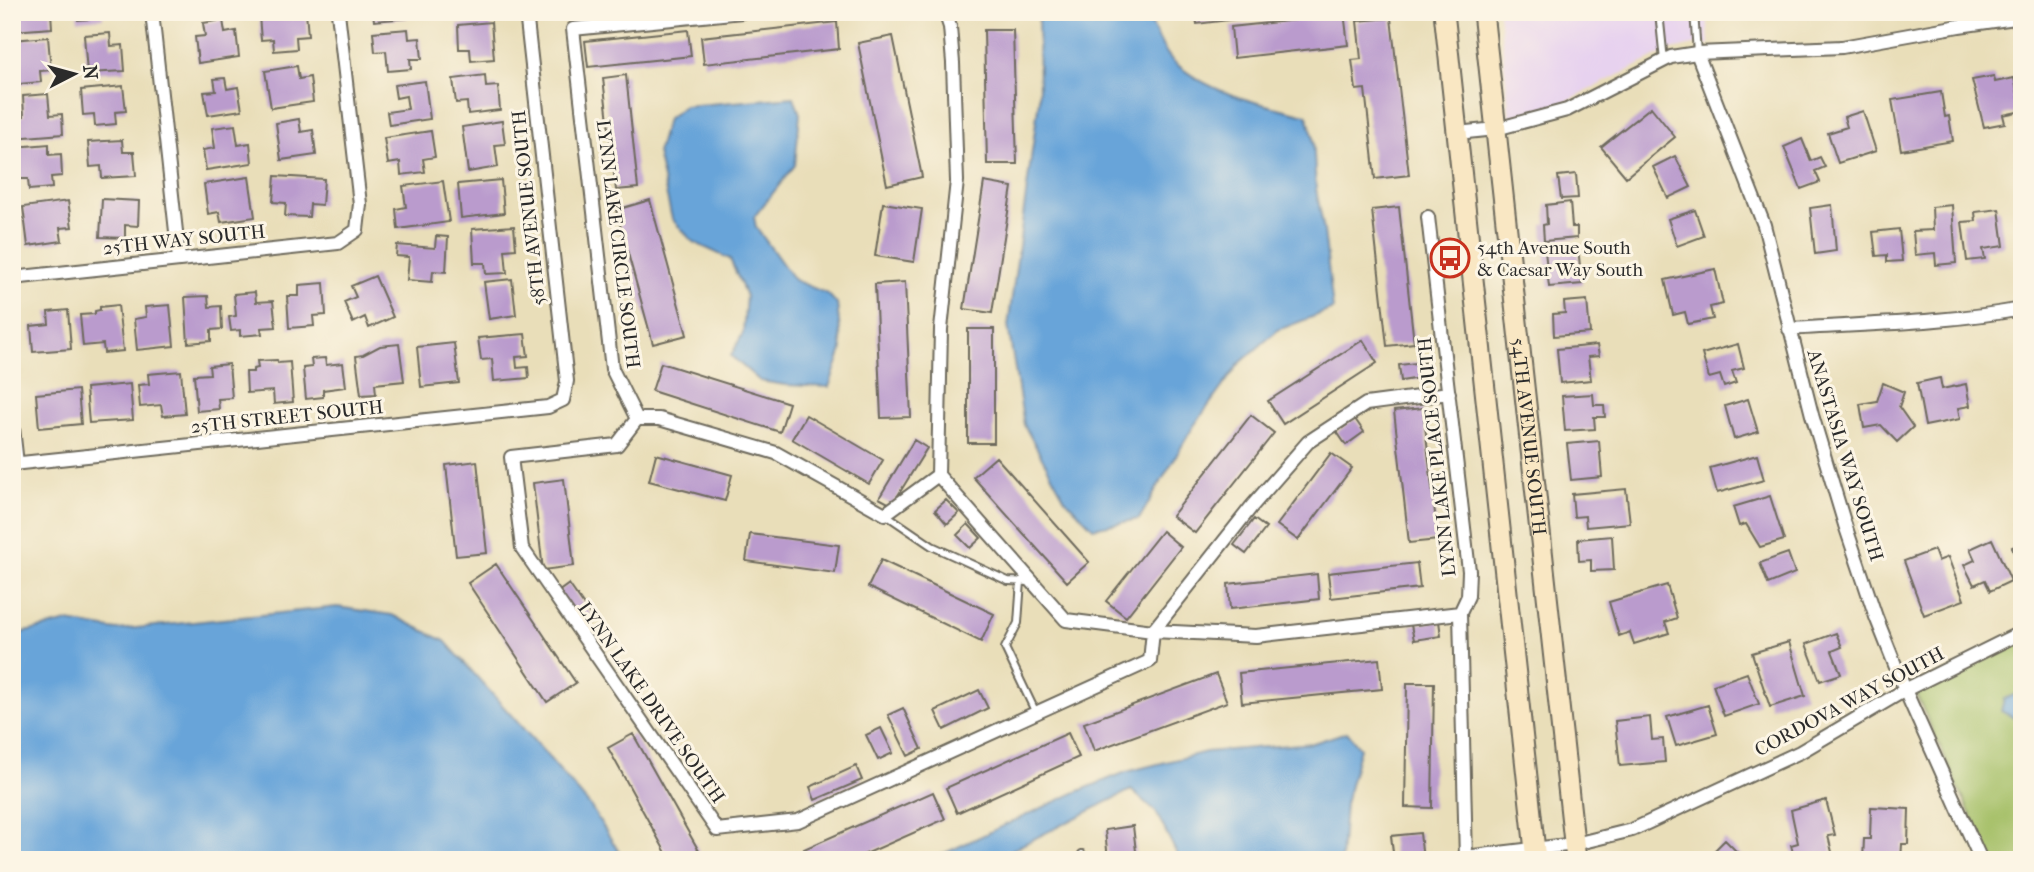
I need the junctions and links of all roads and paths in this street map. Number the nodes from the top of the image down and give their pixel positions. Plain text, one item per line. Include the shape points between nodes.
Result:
1 (152, 12) edge
2 (338, 12) edge
3 (526, 12) edge
4 (742, 12) edge
5 (945, 12) edge
6 (1444, 12) edge
7 (1483, 12) edge
8 (1659, 12) edge
9 (1694, 12) edge
10 (2022, 17) edge
11 (1697, 53) junction
12 (1664, 61) junction
13 (1496, 128) junction
14 (1457, 133) junction
15 (1428, 217) dead end
16 (179, 259) junction
17 (12, 278) edge
18 (2022, 309) edge
19 (1789, 329) junction
20 (1449, 393) junction
21 (563, 400) joint
22 (12, 419) edge
23 (637, 419) junction
24 (15, 464) edge
25 (937, 475) junction
26 (885, 514) junction
27 (1027, 582) junction
28 (1460, 613) junction
29 (1153, 631) junction
30 (2022, 632) edge
31 (1905, 690) junction
32 (1036, 713) junction
33 (1576, 852) edge
34 (1536, 855) edge
35 (1465, 859) edge
36 (1981, 860) edge

1 - 16 street
2 - 16 street, 25TH WAY SOUTH via 360,204 357,230 338,243
3 - 21 street, 58TH AVENUE SOUTH via 567,381
4 - 23 street, LYNN LAKE CIRCLE SOUTH via 573,29 612,369
5 - 25 street via 953,63 957,181 941,329
6 - 14 main road, 54TH AVENUE SOUTH
7 - 13 main road, 54TH AVENUE SOUTH
8 - 12 lane
9 - 11 lane
10 - 11 street via 1842,47
11 - 12 street
11 - 19 street, ANASTASIA WAY SOUTH via 1765,225
12 - 13 street via 1567,110
13 - 14 street
13 - 33 main road, 54TH AVENUE SOUTH
14 - 34 main road, 54TH AVENUE SOUTH
15 - 20 street, LYNN LAKE PLACE SOUTH
16 - 17 street, 25TH WAY SOUTH
18 - 19 street
19 - 31 street, ANASTASIA WAY SOUTH via 1845,525
20 - 28 street, LYNN LAKE PLACE SOUTH via 1469,571 1468,596
20 - 29 street via 1366,404 1308,442
21 - 24 street, 25TH STREET SOUTH via 548,407
22 - 24 street
23 - 26 street via 659,419 776,453
23 - 32 street, LYNN LAKE DRIVE SOUTH via 617,446 511,457 523,548 717,830 798,821
25 - 26 street
25 - 27 street
26 - 27 lane via 932,546 1008,581
27 - 29 street via 1066,620
27 - 32 lane via 1018,624 1005,648
28 - 29 street via 1256,636
28 - 35 street, LYNN LAKE PLACE SOUTH
29 - 32 street, LYNN LAKE DRIVE SOUTH via 1150,661
30 - 31 street, CORDOVA WAY SOUTH
31 - 33 street, CORDOVA WAY SOUTH via 1800,752
31 - 36 street, ANASTASIA WAY SOUTH
33 - 34 street
34 - 35 street

